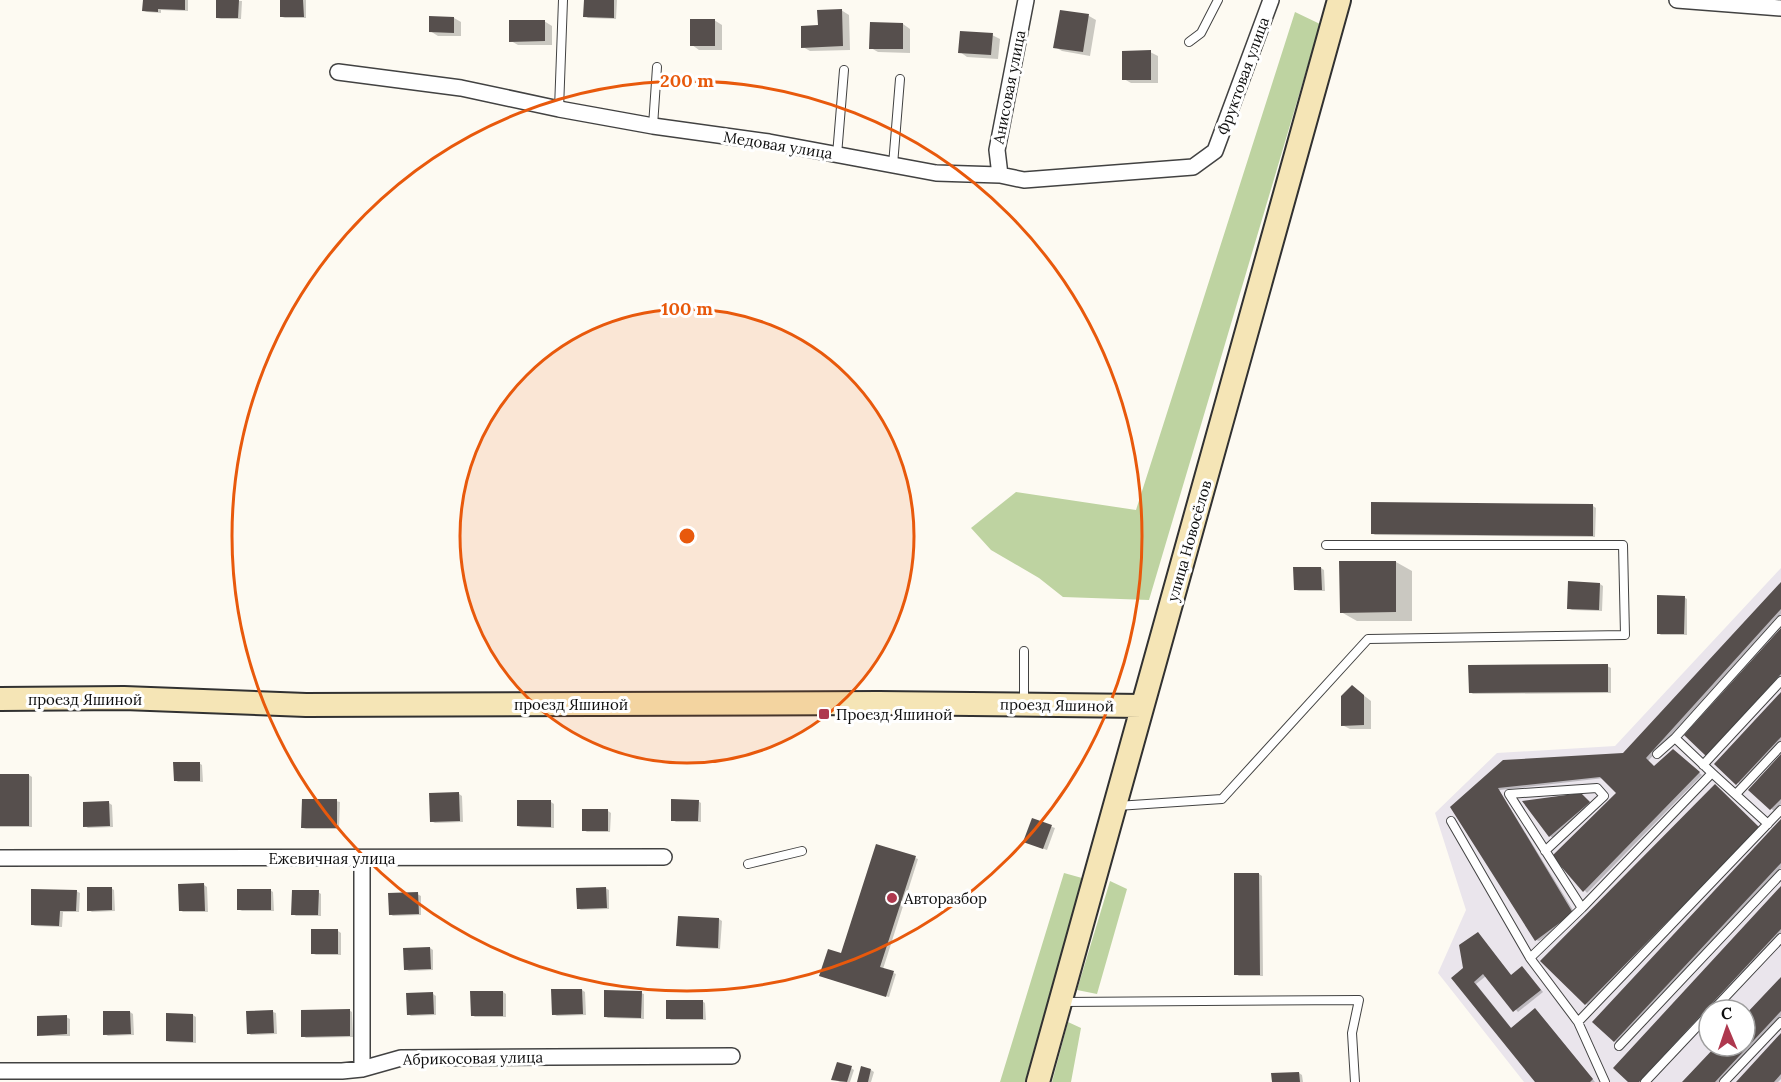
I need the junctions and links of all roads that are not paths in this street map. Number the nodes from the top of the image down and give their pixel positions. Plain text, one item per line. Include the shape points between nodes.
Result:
1 (563, 0) edge
2 (1026, 0) edge
3 (1218, 0) edge
4 (1271, 0) edge
5 (1686, 1) edge
6 (1335, 2) edge
7 (1781, 8) edge
8 (1189, 42) dead end
9 (657, 67) dead end
10 (844, 70) dead end
11 (338, 72) dead end
12 (900, 79) dead end
13 (559, 109) junction
14 (653, 126) junction
15 (1215, 151) joint
16 (837, 155) junction
17 (893, 165) junction
18 (1000, 174) junction
19 (1326, 545) dead end
20 (1781, 620) edge
21 (1024, 651) dead end
22 (1781, 681) edge
23 (0, 699) edge
24 (1023, 704) junction
25 (1142, 706) junction
26 (1675, 738) junction
27 (1781, 746) edge
28 (1657, 754) dead end
29 (1703, 765) junction
30 (1712, 772) junction
31 (1736, 794) junction
32 (1116, 807) junction
33 (1781, 810) edge
34 (1451, 821) dead end
35 (1768, 824) junction
36 (802, 851) dead end
37 (1545, 851) junction
38 (664, 857) dead end
39 (0, 858) edge
40 (362, 858) junction
41 (748, 864) dead end
42 (1781, 874) edge
43 (1582, 908) junction
44 (1781, 938) edge
45 (1530, 958) junction
46 (1724, 998) edge
47 (1059, 1002) junction
48 (1578, 1022) junction
49 (1781, 1022) edge
50 (1697, 1027) edge
51 (1619, 1046) dead end
52 (732, 1056) dead end
53 (362, 1069) junction
54 (0, 1071) edge
55 (1038, 1082) edge
56 (1355, 1082) edge
57 (1605, 1082) edge
58 (1645, 1082) edge
59 (1725, 1082) edge

1 - 13 lane
2 - 18 street, Анисовая улица via 997,150
3 - 8 lane via 1201,33
4 - 15 street, Фруктовая улица
5 - 7 street
6 - 25 street, улица Новосёлов
9 - 14 lane
10 - 16 lane
11 - 13 street, Медовая улица via 461,88
12 - 17 lane
13 - 14 street, Медовая улица
14 - 16 street, Медовая улица
15 - 18 street, Медовая улица via 1193,167 1024,180
16 - 17 street, Медовая улица
17 - 18 street, Медовая улица via 936,173
19 - 32 lane via 1623,545 1625,635 1368,639 1222,799
20 - 26 lane
21 - 24 lane
22 - 29 lane
23 - 24 street, проезд Яшиной via 124,698 306,705
24 - 25 street, проезд Яшиной
25 - 32 street, улица Новосёлов
26 - 28 lane
26 - 29 lane
27 - 31 lane
29 - 30 lane
30 - 31 lane
30 - 43 lane
31 - 35 lane
32 - 47 street, улица Новосёлов
33 - 35 lane
34 - 45 lane
35 - 48 lane
36 - 41 lane
37 - 37 lane via 1509,794 1597,788 1604,796
37 - 43 lane
38 - 40 street, Ежевичная улица
39 - 40 street, Ежевичная улица
40 - 53 street
42 - 51 lane
43 - 45 lane
44 - 46 lane
45 - 48 lane
47 - 55 street, улица Новосёлов
47 - 56 lane via 1359,1000 1352,1033
48 - 57 lane
49 - 59 lane
50 - 58 lane
52 - 53 street, Абрикосовая улица via 400,1058
53 - 54 street, Абрикосовая улица

